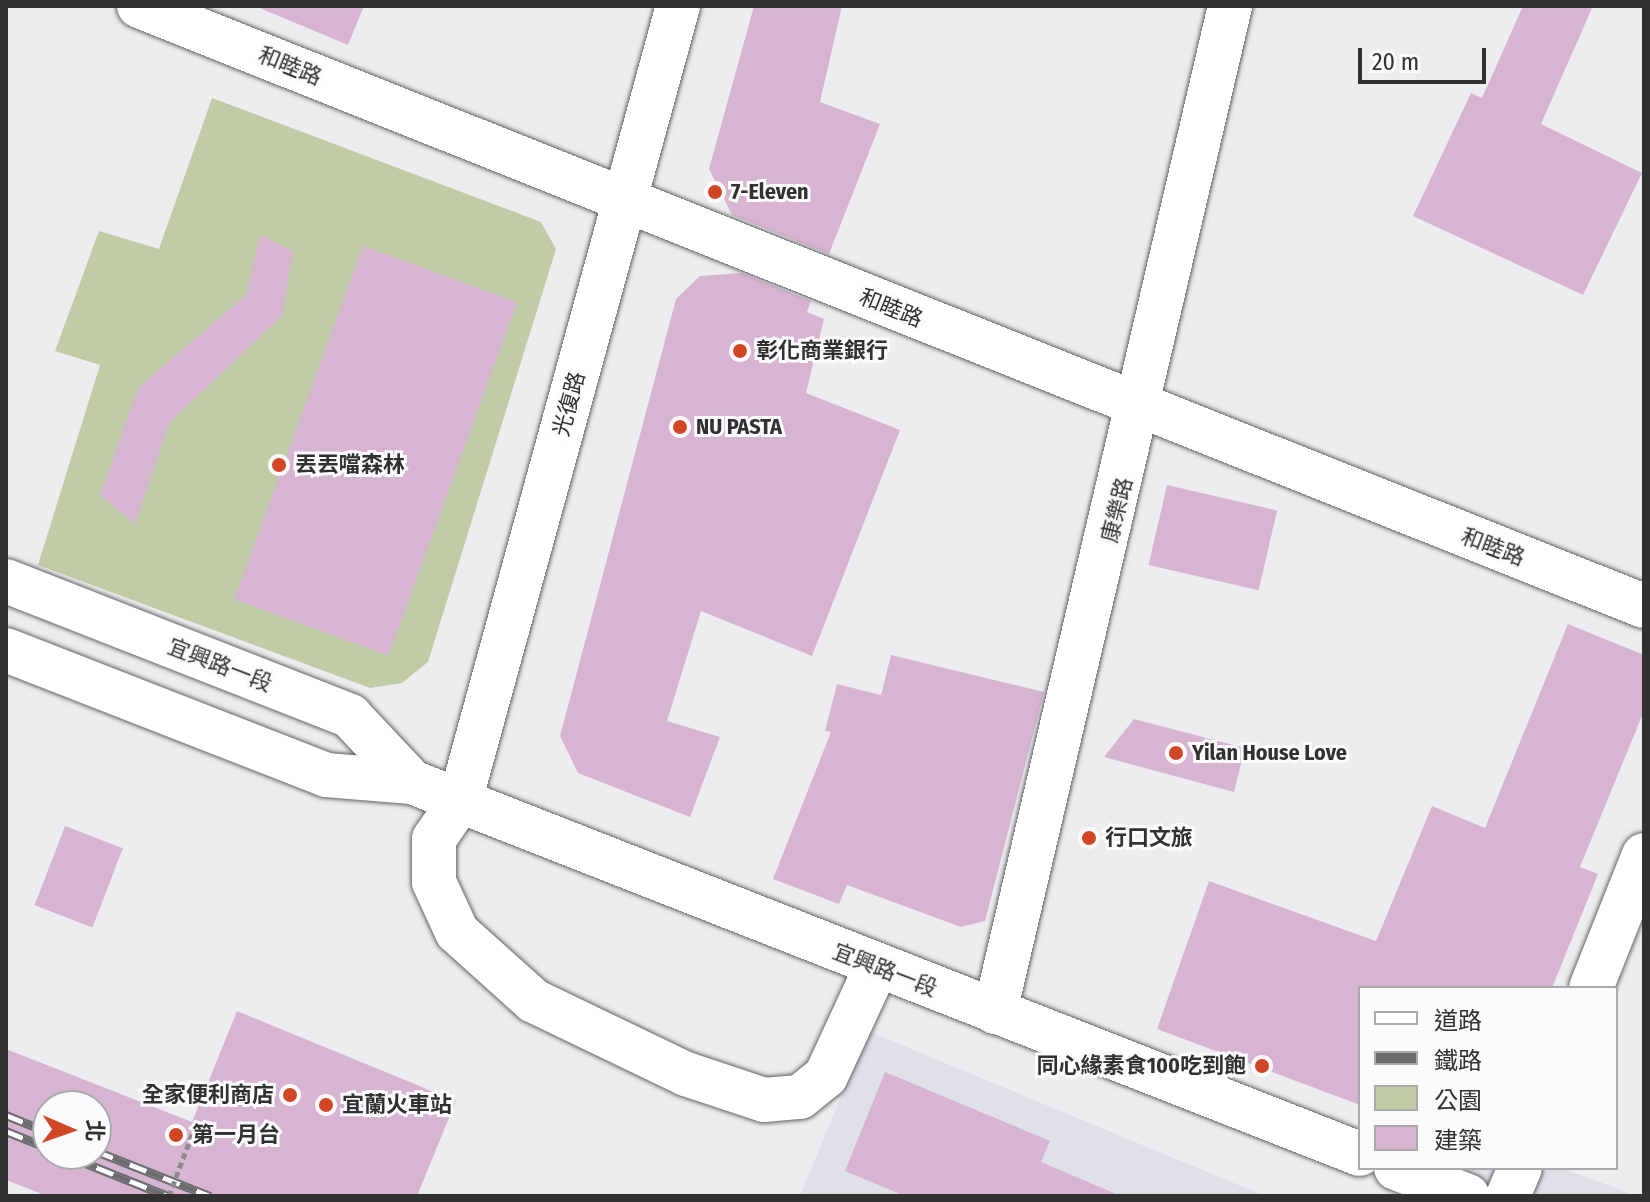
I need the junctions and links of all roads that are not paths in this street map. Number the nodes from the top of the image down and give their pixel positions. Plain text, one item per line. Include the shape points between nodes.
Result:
1 (139, 6) edge
2 (678, 6) edge
3 (1230, 6) edge
4 (626, 200) junction
5 (1141, 410) junction
6 (6, 581) edge
7 (1644, 606) edge
8 (6, 650) edge
9 (412, 782) junction
10 (460, 801) junction
11 (1644, 855) edge
12 (876, 968) junction
13 (1592, 986) edge
14 (995, 1012) junction
15 (1358, 1153) edge
16 (1401, 1170) edge
17 (1519, 1170) edge
18 (1468, 1196) edge
19 (1508, 1196) edge

1 - 4 street, 和睦路
2 - 4 street, 光復路
3 - 5 street, 康樂路
4 - 5 street, 和睦路
4 - 10 street, 光復路
5 - 7 street, 和睦路
5 - 14 street, 康樂路
6 - 9 street, 宜興路一段 via 350,716
8 - 9 street, 宜興路一段 via 326,775
9 - 10 street, 宜興路一段
10 - 12 street, 宜興路一段
10 - 12 street, 光復路 via 434,839 431,860 457,932 534,1001 686,1074 764,1100 800,1097 826,1076
11 - 13 street
12 - 14 street, 宜興路一段
14 - 15 street, 宜興路一段
16 - 18 street
17 - 19 street

